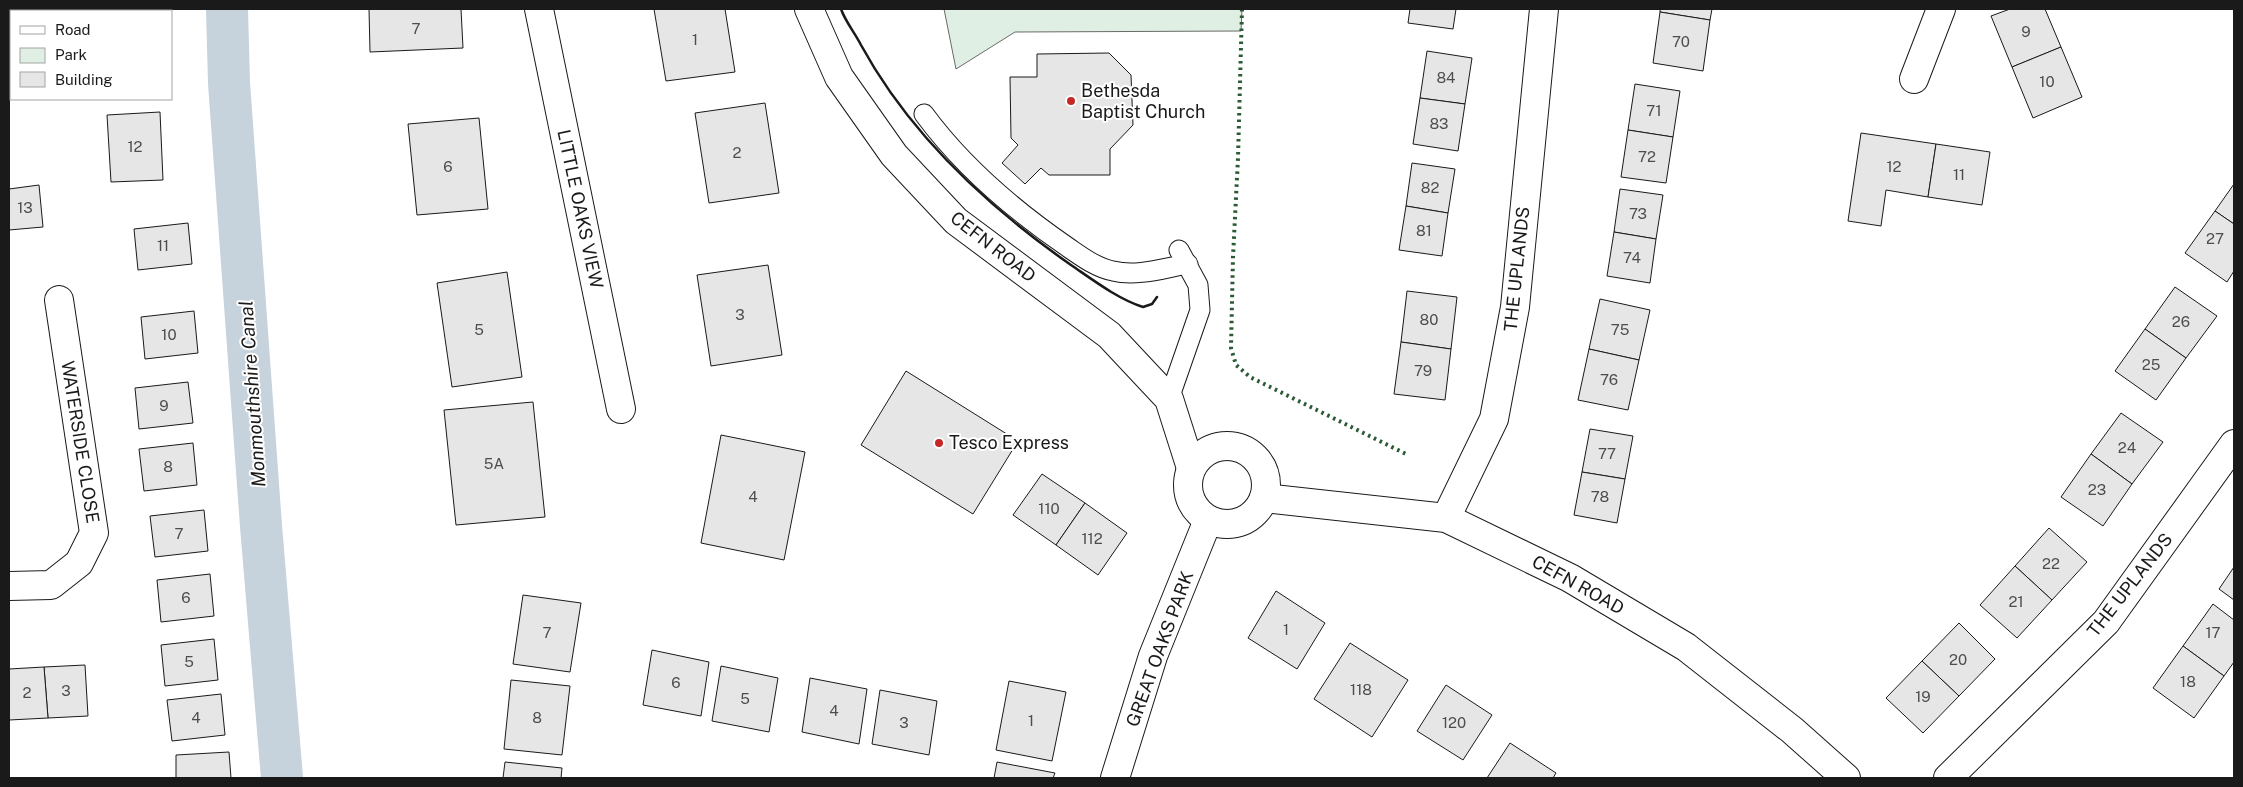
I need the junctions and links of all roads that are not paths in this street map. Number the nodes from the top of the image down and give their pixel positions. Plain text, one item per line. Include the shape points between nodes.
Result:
1 (539, 9) edge
2 (809, 9) edge
3 (1544, 9) edge
4 (1941, 9) edge
5 (1914, 79) dead end
6 (924, 114) dead end
7 (59, 300) dead end
8 (1170, 399) junction
9 (621, 409) dead end
10 (2234, 444) edge
11 (1191, 468) junction
12 (1264, 498) junction
13 (1446, 518) junction
14 (1208, 520) junction
15 (9, 586) edge
16 (1115, 778) edge
17 (1846, 778) edge
18 (1948, 778) edge

1 - 9 street, LITTLE OAKS VIEW
2 - 8 street, CEFN ROAD via 839,77 894,156 956,221 1109,335
3 - 13 street, THE UPLANDS via 1515,307 1494,419
4 - 5 street
6 - 8 lane via 942,139 973,170 1011,204 1084,258 1110,271 1122,273 1184,257 1198,285 1200,310
7 - 15 street, WATERSIDE CLOSE via 94,533 79,563 51,585
8 - 11 street, CEFN ROAD
10 - 18 street, THE UPLANDS via 2106,622
11 - 12 street via 1199,456 1214,448 1228,446 1246,451 1265,475
11 - 14 street, CEFN ROAD via 1187,491 1195,508
12 - 13 street, CEFN ROAD
12 - 14 street via 1248,519 1218,524
13 - 17 street, CEFN ROAD via 1570,578 1686,647 1792,730
14 - 16 street, GREAT OAKS PARK via 1153,656

